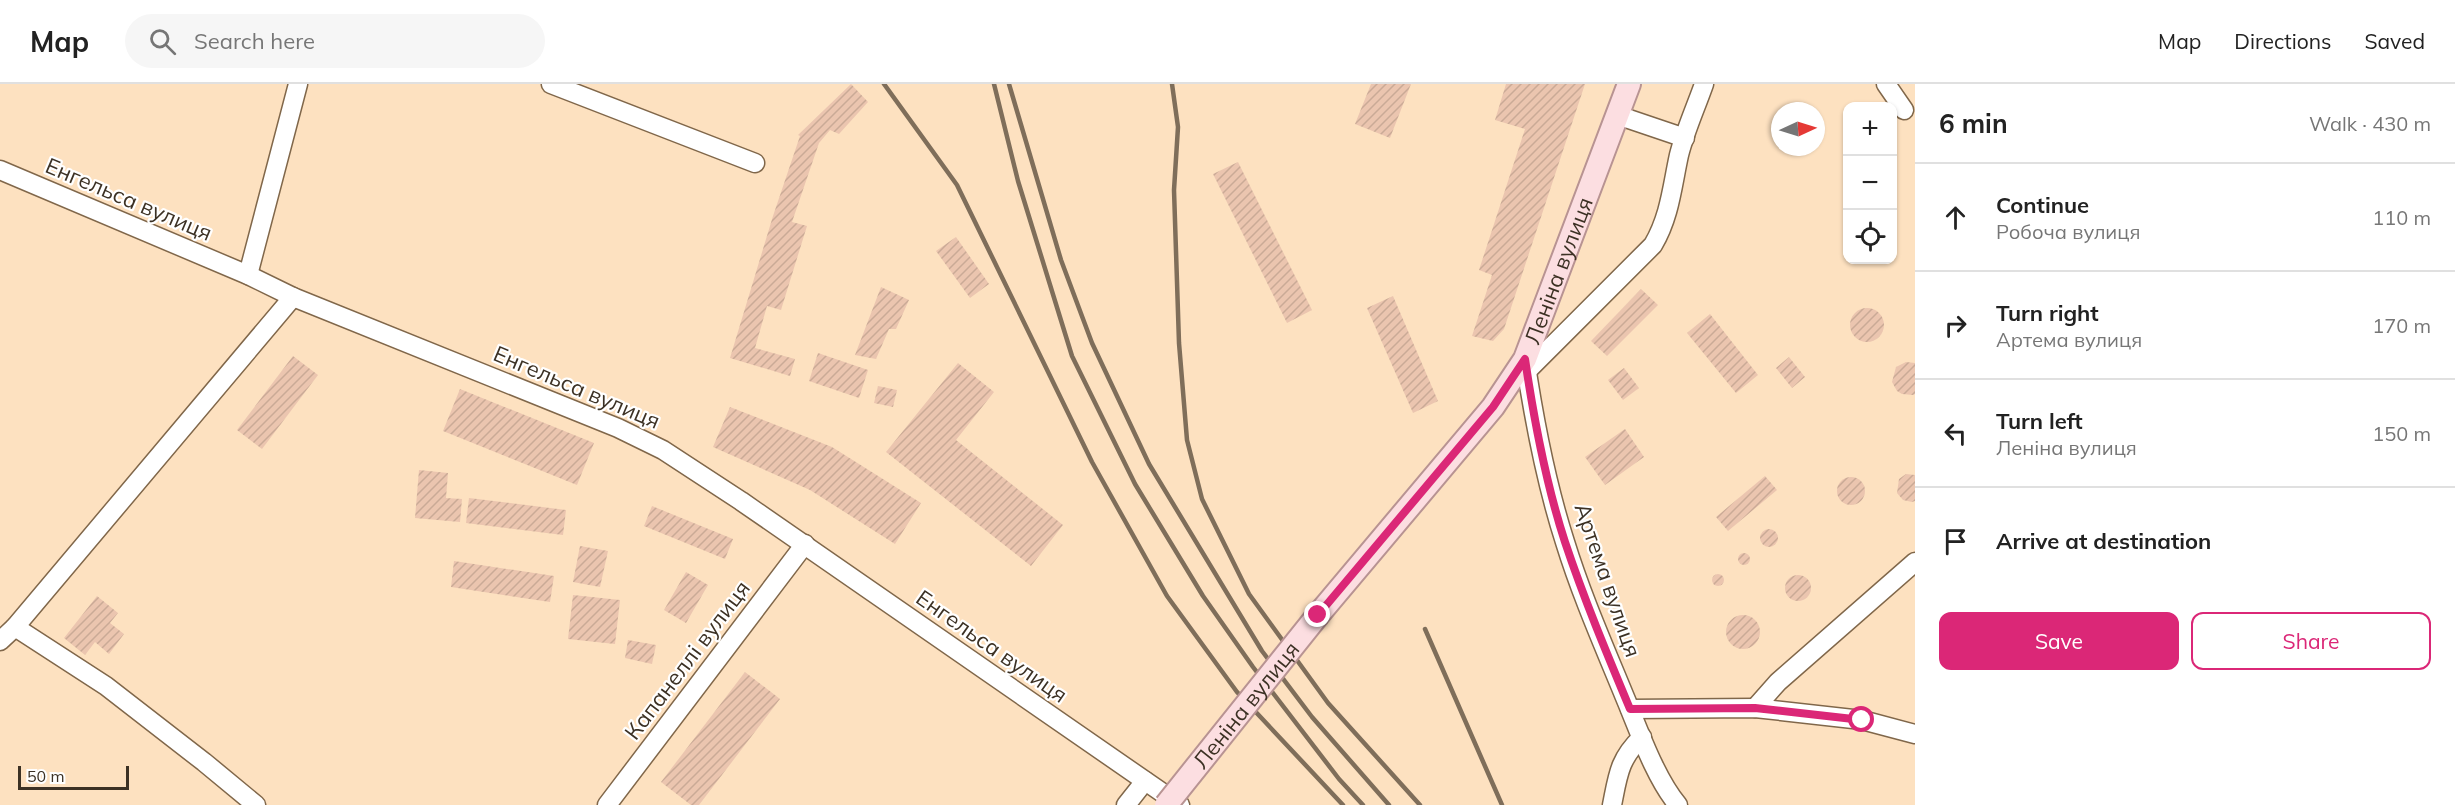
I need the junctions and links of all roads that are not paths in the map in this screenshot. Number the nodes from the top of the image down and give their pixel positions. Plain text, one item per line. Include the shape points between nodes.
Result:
1 (298, 84) edge
2 (551, 84) edge
3 (1629, 84) edge
4 (1704, 84) edge
5 (1886, 84) edge
6 (1905, 110) dead end
7 (1617, 115) junction
8 (1685, 138) junction
9 (756, 163) dead end
10 (0, 171) edge
11 (248, 275) junction
12 (293, 297) junction
13 (1526, 365) junction
14 (805, 544) junction
15 (1915, 562) edge
16 (15, 627) junction
17 (0, 641) edge
18 (1755, 708) junction
19 (1630, 709) junction
20 (1915, 734) edge
21 (1642, 737) junction
22 (1144, 781) junction
23 (256, 805) edge
24 (607, 805) edge
25 (1126, 805) edge
26 (1166, 805) edge
27 (1180, 805) edge
28 (1612, 805) edge
29 (1678, 805) edge

1 - 11 street
2 - 9 street
3 - 7 main road, Леніна вулиця
4 - 8 street
5 - 6 street
7 - 8 street
7 - 13 main road, Леніна вулиця
8 - 13 street via 1669,208 1653,244
10 - 11 street, Енгельса вулиця
11 - 12 street, Енгельса вулиця
12 - 14 street, Енгельса вулиця via 618,428 663,450
12 - 16 street
13 - 19 street, Артема вулиця via 1565,541
13 - 26 main road, Леніна вулиця, bridge
14 - 22 street, Енгельса вулиця
14 - 24 street, Капанеллі вулиця
15 - 18 street via 1778,682
16 - 17 street
16 - 23 street via 106,686
18 - 19 street
18 - 20 street via 1862,720
19 - 21 street, Артема вулиця
21 - 28 street via 1628,750
21 - 29 street, Артема вулиця
22 - 25 street
22 - 27 street, Енгельса вулиця

